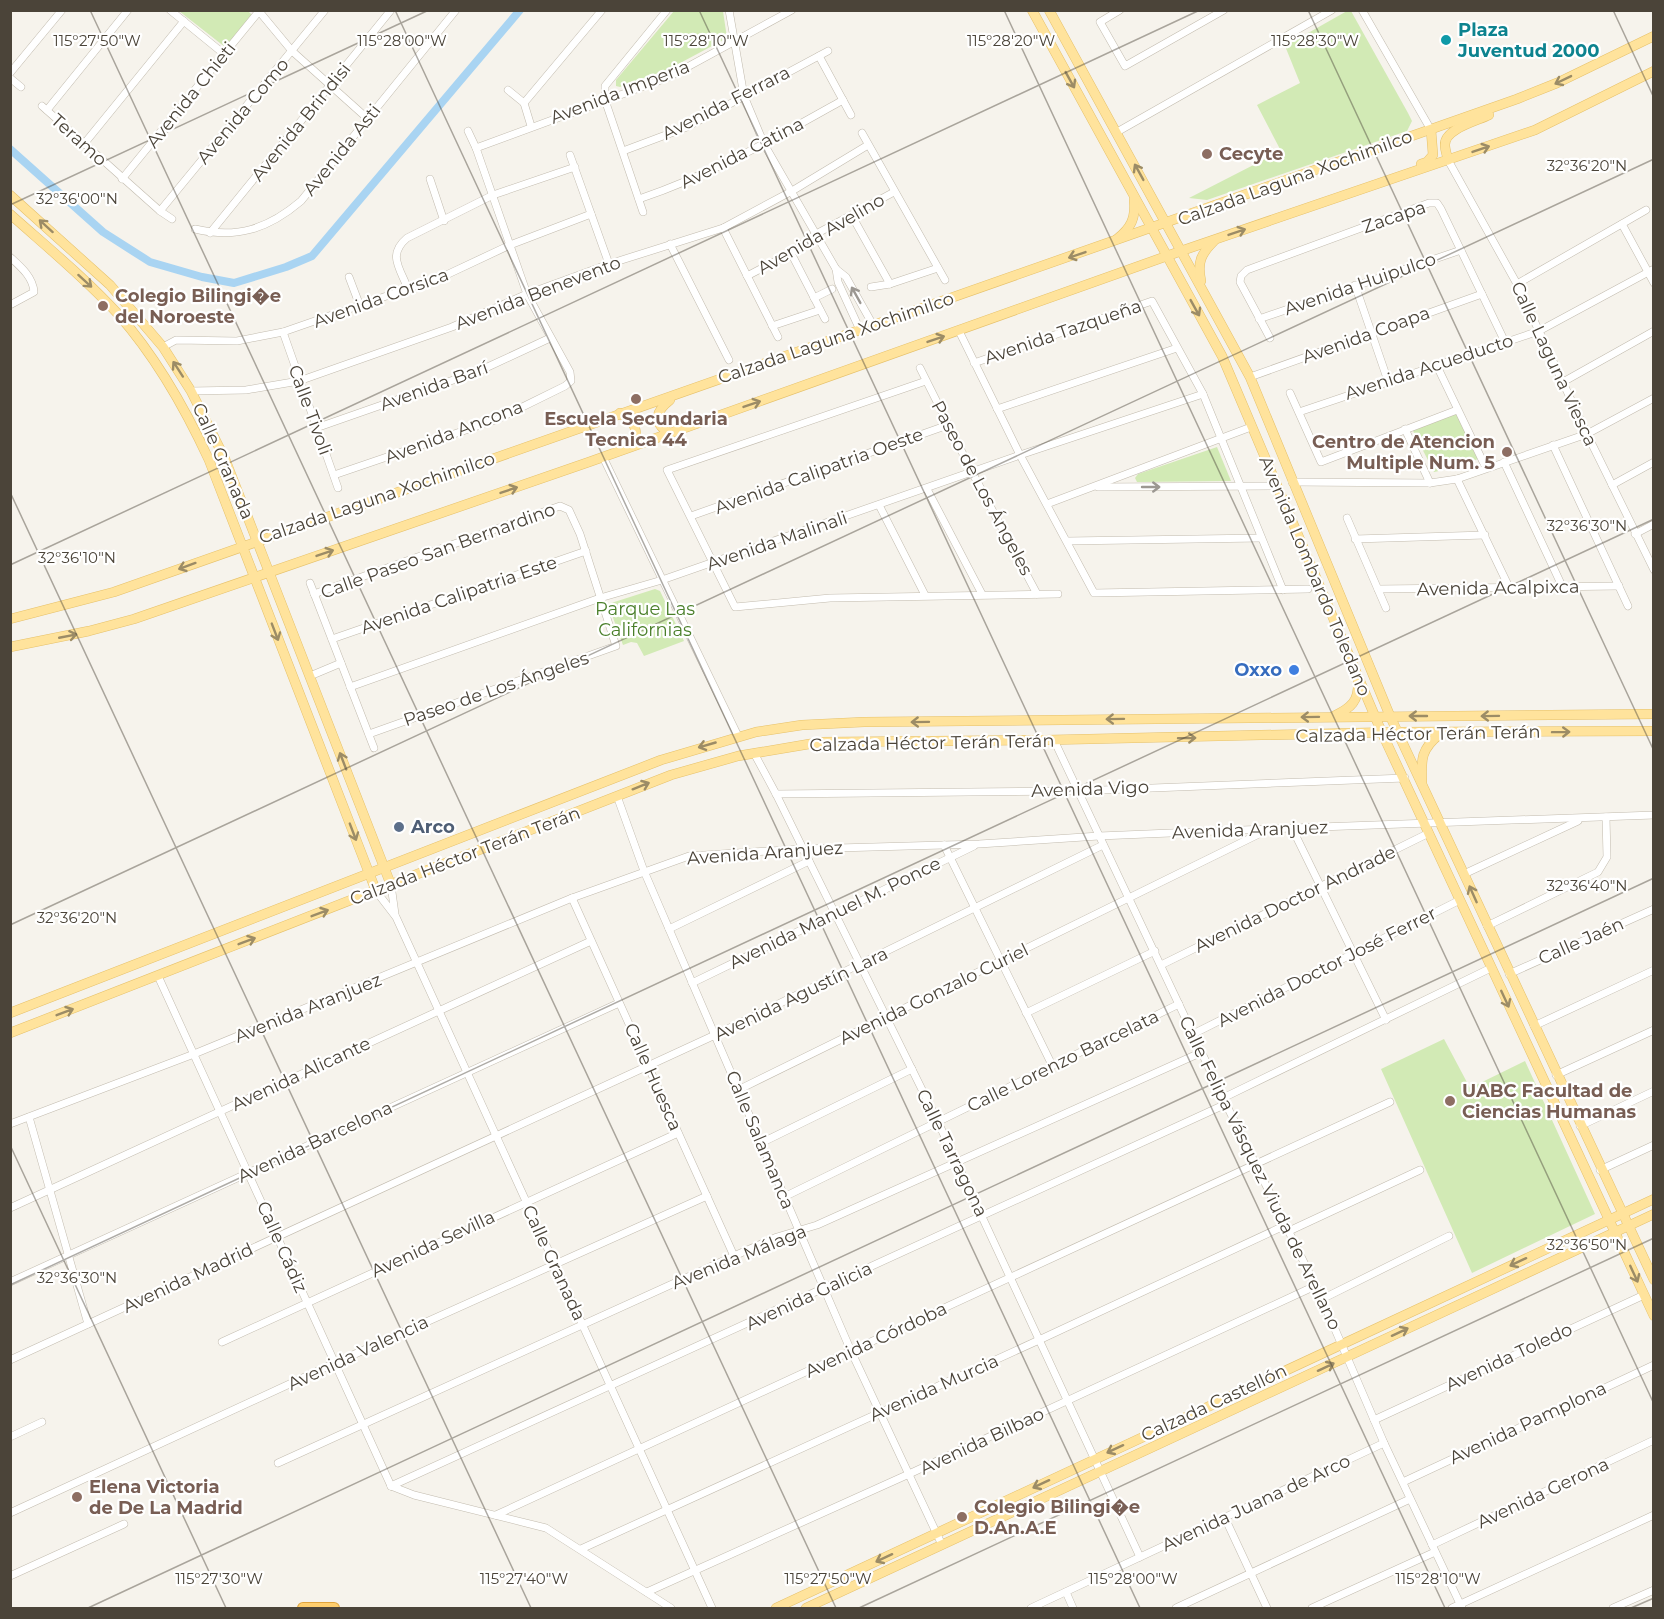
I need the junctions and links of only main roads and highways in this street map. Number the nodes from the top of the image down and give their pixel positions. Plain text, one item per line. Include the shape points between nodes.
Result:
1 (1032, 10) edge
2 (1049, 10) edge
3 (1653, 36) edge
4 (1653, 71) edge
5 (1537, 92) junction
6 (1431, 130) junction
7 (1448, 160) junction
8 (1133, 194) junction
9 (10, 195) edge
10 (1336, 198) junction
11 (10, 214) edge
12 (1167, 224) junction
13 (1152, 229) junction
14 (1215, 240) junction
15 (1113, 242) junction
16 (1181, 251) junction
17 (1167, 256) junction
18 (1204, 292) junction
19 (676, 394) junction
20 (620, 413) junction
21 (1251, 427) junction
22 (1270, 428) junction
23 (669, 433) junction
24 (627, 447) junction
25 (257, 540) junction
26 (242, 546) junction
27 (269, 573) junction
28 (254, 578) junction
29 (10, 619) edge
30 (10, 647) edge
31 (1357, 674) junction
32 (1653, 714) edge
33 (1390, 716) junction
34 (1331, 717) junction
35 (1376, 717) junction
36 (1653, 731) edge
37 (1397, 732) junction
38 (1382, 733) junction
39 (1440, 734) junction
40 (1422, 788) junction
41 (385, 868) junction
42 (369, 874) junction
43 (391, 885) junction
44 (376, 891) junction
45 (1491, 968) junction
46 (1520, 997) junction
47 (10, 1012) edge
48 (10, 1033) edge
49 (1525, 1040) junction
50 (1556, 1075) junction
51 (1551, 1097) junction
52 (1580, 1125) junction
53 (1653, 1199) edge
54 (1622, 1214) junction
55 (1653, 1214) edge
56 (1609, 1220) junction
57 (1628, 1226) junction
58 (1615, 1232) junction
59 (1653, 1280) edge
60 (1653, 1316) edge
61 (303, 1608) edge
62 (334, 1608) edge
63 (776, 1608) edge
64 (806, 1608) edge

1 -> 8 main road, Avenida Lombardo Toledano
12 -> 2 main road, Avenida Lombardo Toledano
3 -> 5 main road, Calzada Laguna Xochimilco
7 -> 4 main road, Calzada Laguna Xochimilco via 1543,127
5 - 6 main road, Calzada Laguna Xochimilco
5 - 7 main road via 1453,131 1445,141
6 - 10 main road via 1434,149 1427,162 1353,188
6 - 12 main road, Calzada Laguna Xochimilco
7 - 10 main road, Calzada Laguna Xochimilco
8 - 13 main road, Avenida Lombardo Toledano
8 - 15 main road via 1131,226
25 -> 9 main road, Calle Granada via 225,459 191,391 163,347 110,285
14 -> 10 main road, Calzada Laguna Xochimilco
11 -> 26 main road, Calle Granada via 92,286 142,344 195,430
12 - 13 main road, Calzada Laguna Xochimilco
12 - 16 main road, Avenida Lombardo Toledano
13 - 15 main road, Calzada Laguna Xochimilco
13 - 17 main road, Avenida Lombardo Toledano
14 - 16 main road, Calzada Laguna Xochimilco
14 - 18 main road via 1199,261
15 -> 19 main road, Calzada Laguna Xochimilco
16 - 17 main road, Calzada Laguna Xochimilco
16 - 18 main road, Avenida Lombardo Toledano
17 -> 21 main road, Avenida Lombardo Toledano via 1222,356
23 -> 17 main road, Calzada Laguna Xochimilco
18 - 22 main road, Avenida Lombardo Toledano via 1250,377
19 - 20 main road, Calzada Laguna Xochimilco
19 - 23 main road via 660,407 657,419 660,428
20 - 24 main road via 636,428 636,436
20 - 25 main road, Calzada Laguna Xochimilco
21 - 22 main road
21 - 31 main road, Avenida Lombardo Toledano
22 - 33 main road, Avenida Lombardo Toledano
23 - 24 main road, Calzada Laguna Xochimilco
27 -> 24 main road, Calzada Laguna Xochimilco
25 - 26 main road, Calzada Laguna Xochimilco
25 - 27 main road, Calle Granada
26 - 28 main road, Calle Granada
26 -> 29 main road, Calzada Laguna Xochimilco via 114,592
27 - 28 main road, Calzada Laguna Xochimilco
41 -> 27 main road, Calle Granada
30 -> 28 main road, Calzada Laguna Xochimilco via 111,626
28 -> 42 main road, Calle Granada
31 - 34 main road via 1357,699
31 - 35 main road, Avenida Lombardo Toledano
32 -> 33 main road, Calzada Héctor Terán Terán
33 - 35 main road, Calzada Héctor Terán Terán
33 - 37 main road, Avenida Lombardo Toledano
34 - 35 main road, Calzada Héctor Terán Terán
34 -> 41 main road, Calzada Héctor Terán Terán via 802,725 738,736 662,760
35 - 38 main road, Avenida Lombardo Toledano
39 -> 36 main road, Calzada Héctor Terán Terán
37 - 38 main road, Calzada Héctor Terán Terán
37 - 39 main road, Calzada Héctor Terán Terán
37 - 40 main road, Avenida Lombardo Toledano
43 -> 38 main road, Calzada Héctor Terán Terán via 671,774 753,753 821,742
38 - 45 main road, Avenida Lombardo Toledano
39 - 40 main road via 1428,743 1421,762
46 -> 40 main road, Avenida Lombardo Toledano
41 - 42 main road, Calzada Héctor Terán Terán
41 - 43 main road, Calle Granada
42 - 44 main road, Calle Granada
42 - 47 main road, Calzada Héctor Terán Terán
43 - 44 main road, Calzada Héctor Terán Terán
48 -> 44 main road, Calzada Héctor Terán Terán
45 - 46 main road via 1502,969
45 -> 49 main road, Avenida Lombardo Toledano
46 - 50 main road, Avenida Lombardo Toledano
49 - 50 main road via 1546,1071
49 - 51 main road, Avenida Lombardo Toledano
50 - 52 main road, Avenida Lombardo Toledano
51 - 52 main road via 1561,1097
51 - 56 main road, Avenida Lombardo Toledano
52 - 54 main road, Avenida Lombardo Toledano
53 - 54 main road, Calzada Castellón
54 - 56 main road, Calzada Castellón
54 - 57 main road, Avenida Lombardo Toledano
55 - 57 main road, Calzada Castellón
56 - 58 main road, Avenida Lombardo Toledano
56 -> 63 main road, Calzada Castellón
57 - 58 main road, Calzada Castellón
57 - 59 main road, Avenida Lombardo Toledano
58 -> 60 main road, Avenida Lombardo Toledano
64 -> 58 main road, Calzada Castellón
61 - 62 highway

